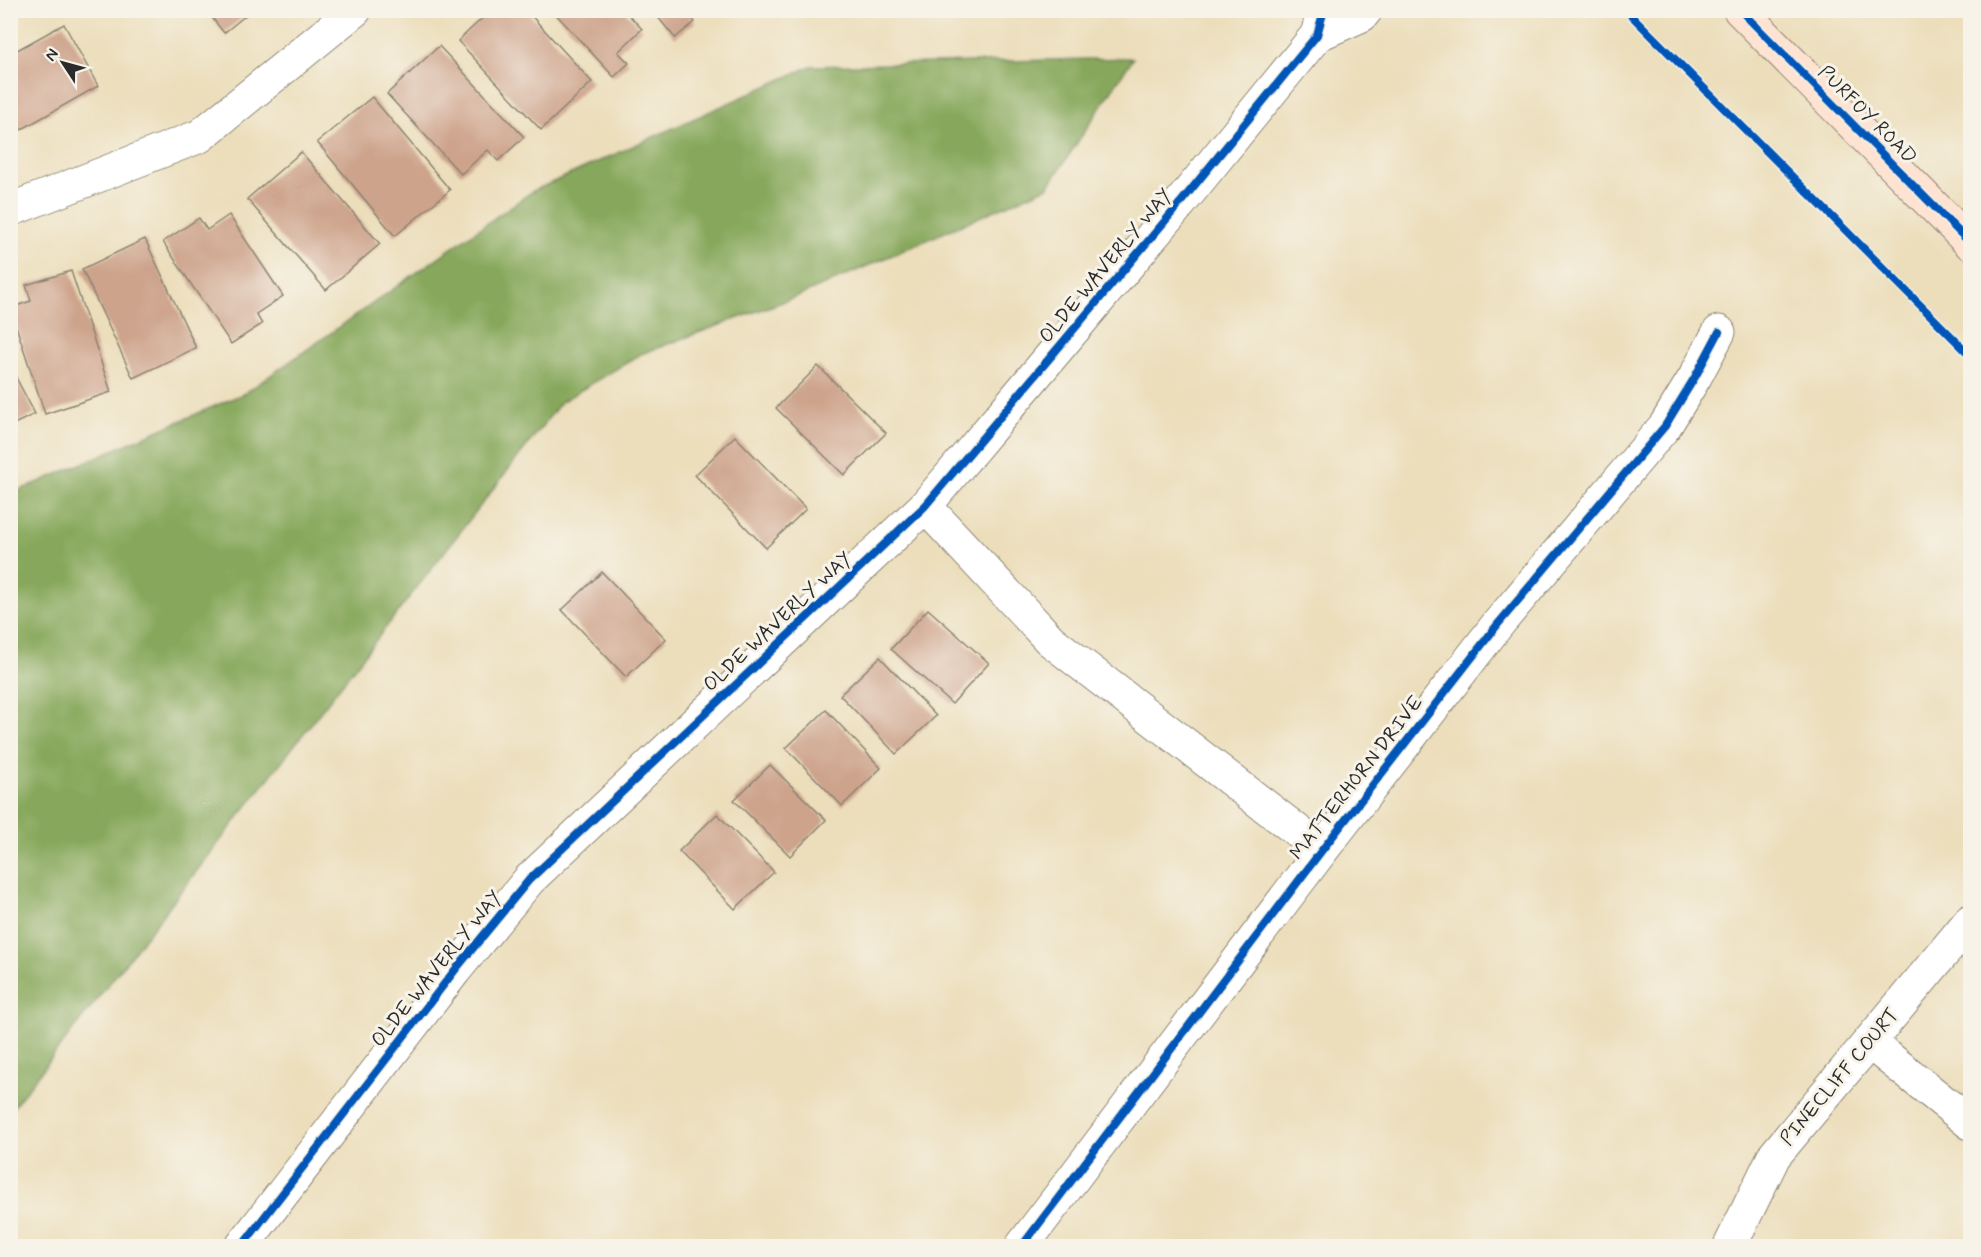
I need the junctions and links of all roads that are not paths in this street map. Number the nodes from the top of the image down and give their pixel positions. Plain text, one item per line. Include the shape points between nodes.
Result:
1 (355, 10) edge
2 (1366, 10) edge
3 (1740, 10) edge
4 (1320, 23) edge
5 (10, 210) edge
6 (1971, 243) edge
7 (1719, 332) dead end
8 (925, 506) junction
9 (1322, 850) junction
10 (1971, 921) edge
11 (1869, 1042) junction
12 (1971, 1123) edge
13 (242, 1246) edge
14 (1022, 1246) edge
15 (1730, 1246) edge

1 - 5 street via 200,136
2 - 4 street, OLDE WAVERLY WAY via 1362,15
3 - 6 street, PURFOY ROAD
4 - 8 street, OLDE WAVERLY WAY via 1181,202
7 - 9 street, MATTERHORN DRIVE via 1665,426 1498,624
8 - 9 street via 1050,640
8 - 13 street, OLDE WAVERLY WAY via 529,880
9 - 14 street, MATTERHORN DRIVE
10 - 11 street, PINECLIFF COURT
11 - 12 street
11 - 15 street, PINECLIFF COURT via 1774,1156

